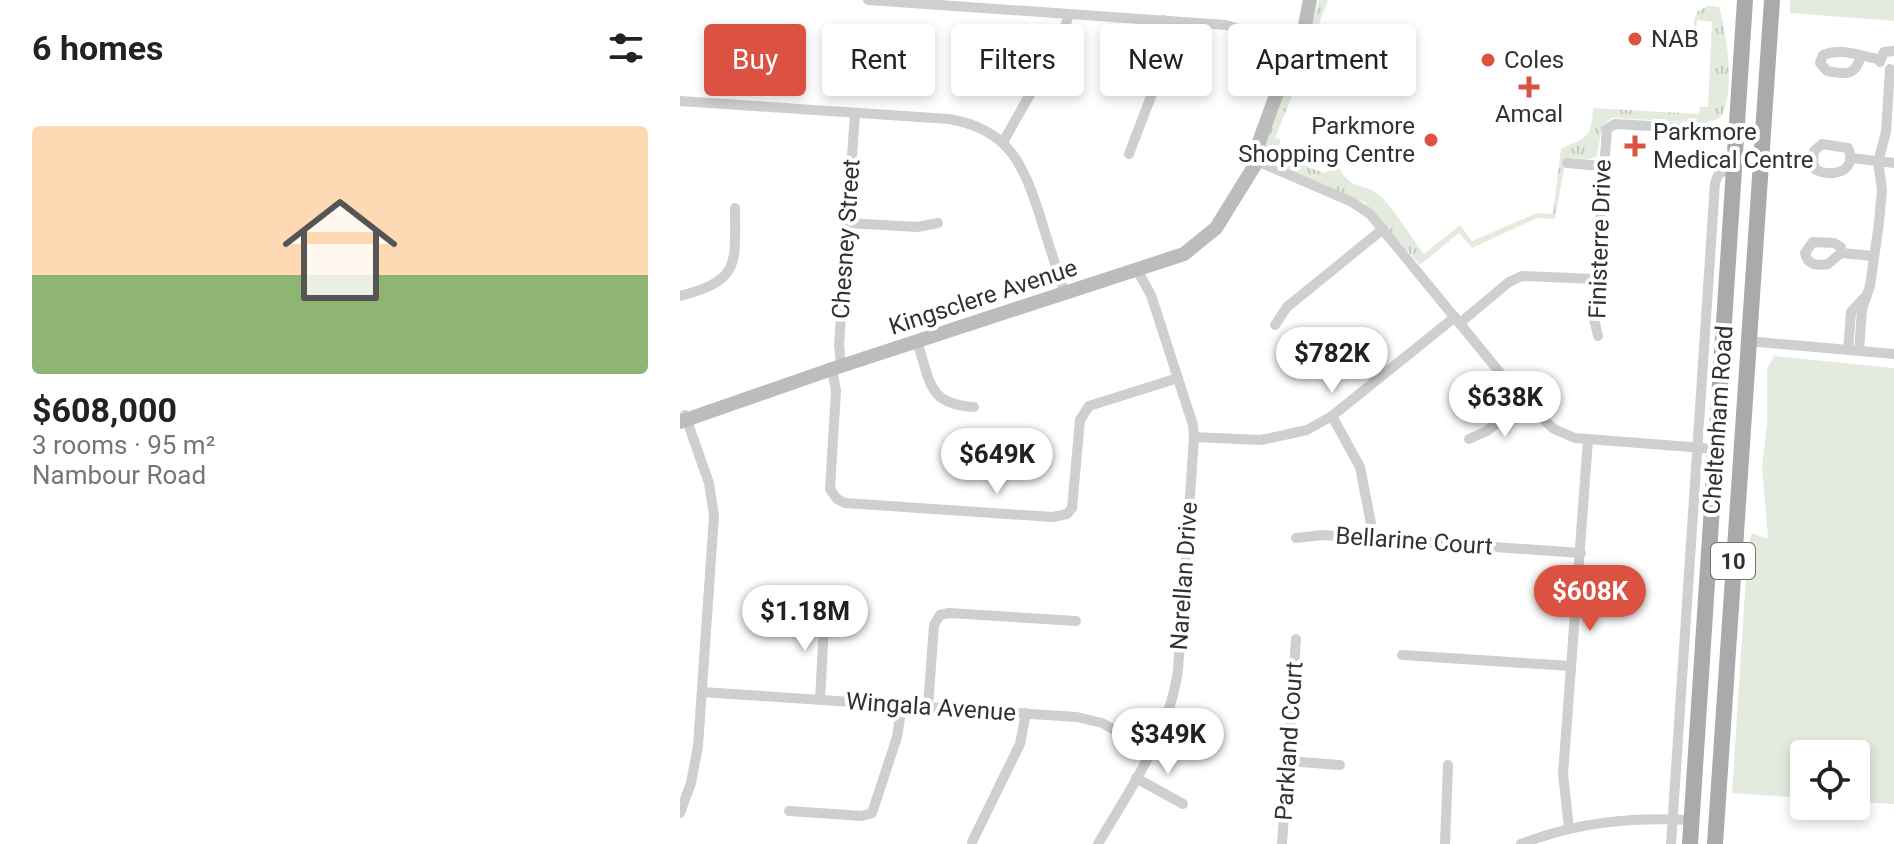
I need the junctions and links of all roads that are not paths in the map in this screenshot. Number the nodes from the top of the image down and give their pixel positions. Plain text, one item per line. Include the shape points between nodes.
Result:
1 (868, 0) edge
2 (1772, 0) edge
3 (1745, 2) edge
4 (1308, 4) edge
5 (1069, 14) junction
6 (1163, 20) junction
7 (1299, 24) edge
8 (1228, 25) edge
9 (1894, 51) edge
10 (1860, 58) dead end
11 (1880, 59) junction
12 (1892, 68) edge
13 (1274, 96) edge
14 (680, 101) edge
15 (855, 113) junction
16 (1737, 131) junction
17 (1003, 142) junction
18 (1129, 154) dead end
19 (1851, 158) dead end
20 (1878, 160) junction
21 (1253, 163) junction
22 (1567, 163) dead end
23 (1735, 163) junction
24 (1894, 163) edge
25 (1602, 166) junction
26 (735, 208) dead end
27 (847, 223) junction
28 (938, 223) dead end
29 (1383, 229) junction
30 (1841, 253) dead end
31 (1873, 256) junction
32 (1143, 268) junction
33 (1595, 279) junction
34 (1065, 293) junction
35 (680, 296) edge
36 (1458, 320) junction
37 (1275, 325) dead end
38 (1598, 336) dead end
39 (1723, 338) junction
40 (1747, 341) junction
41 (917, 342) junction
42 (1853, 350) junction
43 (1894, 354) edge
44 (836, 367) junction
45 (1178, 378) junction
46 (1524, 402) junction
47 (974, 407) dead end
48 (1332, 416) junction
49 (686, 417) edge
50 (1194, 437) junction
51 (1469, 439) dead end
52 (1588, 440) junction
53 (1698, 448) junction
54 (1716, 449) junction
55 (1740, 450) junction
56 (1296, 538) dead end
57 (1374, 539) junction
58 (1581, 553) junction
59 (825, 608) dead end
60 (1076, 621) dead end
61 (1296, 639) dead end
62 (1402, 655) dead end
63 (1570, 666) junction
64 (702, 692) junction
65 (820, 700) junction
66 (902, 705) junction
67 (928, 707) junction
68 (1026, 713) junction
69 (1152, 751) junction
70 (1288, 761) junction
71 (1340, 765) dead end
72 (1448, 765) dead end
73 (1136, 778) junction
74 (1183, 804) dead end
75 (789, 811) dead end
76 (680, 813) edge
77 (1673, 819) junction
78 (1691, 820) junction
79 (1569, 828) junction
80 (972, 842) edge
81 (1098, 844) edge
82 (1282, 844) edge
83 (1445, 844) edge
84 (1521, 844) edge
85 (1671, 844) edge
86 (1690, 844) edge
87 (1715, 844) edge

1 - 5 street
2 - 3 main road
2 - 40 main road, Cheltenham Road / 10
3 - 16 main road, Cheltenham Road / 10
4 - 7 main road, Kingsclere Avenue
5 - 6 street
5 - 17 street via 1061,40
6 - 8 street
6 - 18 street via 1158,78
9 - 11 street via 1884,52
10 - 11 street
11 - 12 street
12 - 20 street
13 - 21 main road, Kingsclere Avenue
14 - 15 street
15 - 17 street via 963,122
15 - 27 street, Chesney Street
16 - 23 main road, Cheltenham Road / 10
16 - 25 street, Finisterre Drive via 1612,124 1605,134
17 - 34 street via 1028,179
19 - 20 street
20 - 24 street
20 - 31 street via 1882,189
21 - 29 street via 1357,204
21 - 32 main road, Kingsclere Avenue via 1216,217 1192,241
22 - 25 street
23 - 39 main road, Cheltenham Road / 10
23 - 53 street, Cheltenham Road via 1715,183
25 - 33 street, Finisterre Drive
26 - 35 street via 735,259 726,276
27 - 28 street
27 - 44 street, Chesney Street
29 - 36 street
29 - 37 street via 1287,307
30 - 31 street
31 - 42 street via 1871,283 1851,312
32 - 34 main road, Kingsclere Avenue
32 - 45 street, Narellan Drive
33 - 36 street via 1522,276
33 - 38 street, Finisterre Drive
34 - 41 main road, Kingsclere Avenue
36 - 46 street
36 - 48 street
39 - 40 main road
39 - 54 main road, Cheltenham Road / 10
40 - 42 street
40 - 55 main road, Cheltenham Road / 10
41 - 44 main road, Kingsclere Avenue
41 - 47 street via 937,396 949,404
42 - 43 street
44 - 45 street, Chesney Street via 830,489 837,499 1053,517 1072,508 1084,411
44 - 49 main road, Kingsclere Avenue
45 - 50 street, Narellan Drive
46 - 51 street
46 - 52 street via 1554,429
48 - 50 street via 1307,430 1272,439
48 - 57 street via 1360,467
49 - 64 street via 714,516
50 - 69 street, Narellan Drive via 1176,683
52 - 53 street
52 - 58 street
53 - 54 street
53 - 77 street, Cheltenham Road
54 - 55 main road
54 - 78 main road, Cheltenham Road / 10
55 - 87 main road, Cheltenham Road / 10
56 - 57 street, Bellarine Court
57 - 58 street, Bellarine Court
58 - 63 street
59 - 65 street
60 - 67 street via 940,615 934,625
61 - 70 street, Parkland Court
62 - 63 street
63 - 79 street via 1563,774
64 - 65 street, Wingala Avenue
64 - 76 street via 695,764
65 - 66 street, Wingala Avenue
66 - 67 street, Wingala Avenue
66 - 75 street via 872,813
67 - 68 street, Wingala Avenue
68 - 69 street, Wingala Avenue via 1089,719
68 - 80 street via 1020,744
69 - 73 street, Narellan Drive
70 - 71 street
70 - 82 street, Parkland Court
72 - 83 street
73 - 74 street
73 - 81 street, Narellan Drive
77 - 78 street
77 - 79 street via 1619,819
77 - 85 street, Cheltenham Road
78 - 86 main road, Cheltenham Road / 10
79 - 84 street

